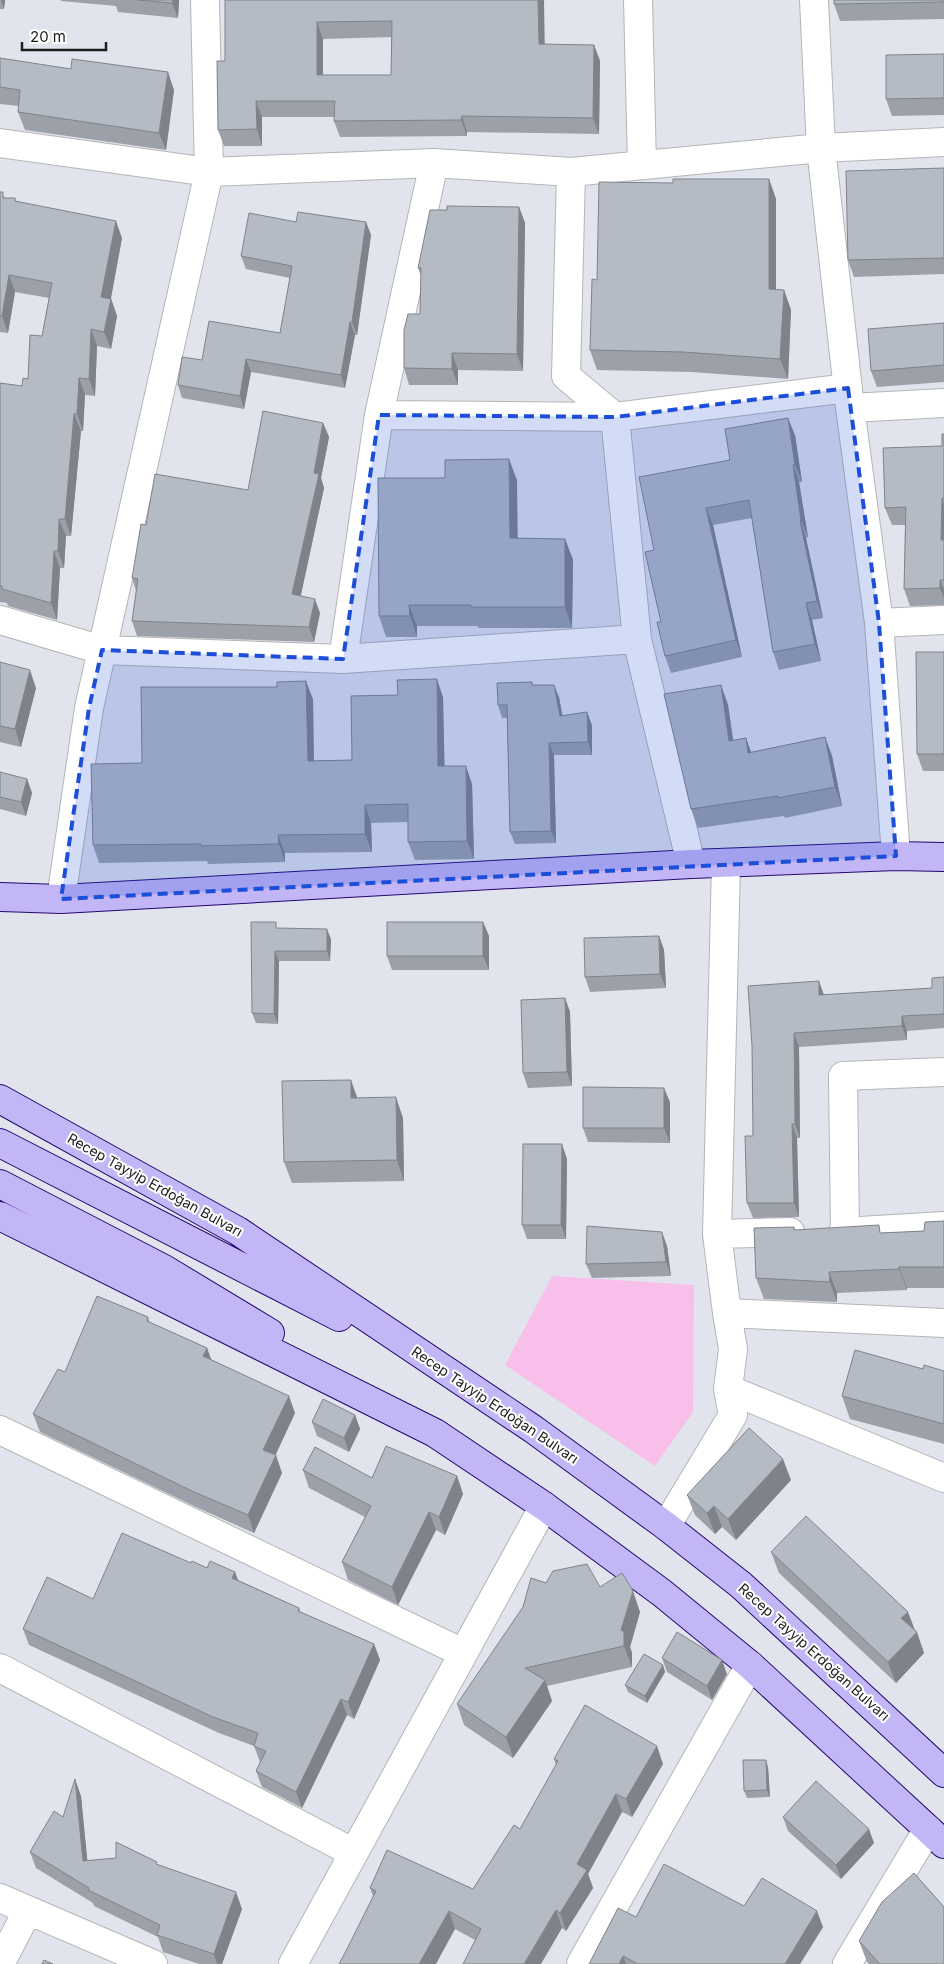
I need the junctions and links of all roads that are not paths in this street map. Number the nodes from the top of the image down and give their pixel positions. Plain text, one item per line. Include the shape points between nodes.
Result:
1 (206, 0) edge
2 (638, 0) edge
3 (814, 0) edge
4 (944, 142) edge
5 (0, 143) edge
6 (821, 148) junction
7 (434, 163) junction
8 (642, 165) junction
9 (209, 172) junction
10 (571, 172) junction
11 (849, 398) junction
12 (944, 403) edge
13 (379, 415) junction
14 (615, 417) junction
15 (0, 620) edge
16 (944, 620) edge
17 (879, 623) junction
18 (636, 639) junction
19 (102, 650) junction
20 (344, 659) junction
21 (896, 856) junction
22 (944, 857) edge
23 (691, 864) junction
24 (726, 864) junction
25 (0, 897) edge
26 (61, 899) junction
27 (944, 1072) edge
28 (0, 1099) edge
29 (0, 1143) edge
30 (0, 1184) edge
31 (0, 1216) edge
32 (944, 1226) edge
33 (845, 1232) junction
34 (717, 1234) junction
35 (727, 1313) junction
36 (944, 1323) edge
37 (728, 1390) junction
38 (533, 1429) junction
39 (0, 1430) edge
40 (435, 1434) junction
41 (944, 1478) edge
42 (544, 1506) junction
43 (666, 1526) junction
44 (463, 1653) junction
45 (750, 1664) junction
46 (0, 1668) edge
47 (941, 1762) edge
48 (936, 1837) edge
49 (354, 1854) junction
50 (0, 1898) edge
51 (28, 1910) junction
52 (0, 1964) edge
53 (153, 1964) edge
54 (293, 1964) edge
55 (581, 1964) edge
56 (847, 1964) edge

1 - 9 street
2 - 8 street
3 - 6 street
4 - 6 street
5 - 9 street
6 - 8 street
6 - 11 street
7 - 9 street
7 - 10 street
7 - 13 street
8 - 10 street
9 - 19 street
10 - 14 street via 566,376
11 - 12 street
11 - 14 street
11 - 17 street
13 - 14 street
13 - 20 street
14 - 18 street
15 - 19 street
16 - 17 street
17 - 21 street
18 - 20 street
18 - 23 street
19 - 20 street
19 - 26 street via 89,708
21 - 22 main road
21 - 24 main road
23 - 24 main road
23 - 26 main road
24 - 34 street
25 - 26 main road
27 - 33 street via 842,1076
28 - 38 main road, Recep Tayyip Erdoğan Bulvarı via 238,1231
29 - 38 main road via 364,1330
30 - 40 main road via 164,1269
31 - 40 main road
32 - 33 street
33 - 34 street
34 - 35 street
35 - 36 street
35 - 37 street via 734,1349
37 - 41 street
37 - 43 street via 734,1415
38 - 43 main road, Recep Tayyip Erdoğan Bulvarı
39 - 44 street
40 - 42 main road
42 - 44 street
42 - 45 main road via 662,1593
43 - 47 main road, Recep Tayyip Erdoğan Bulvarı via 741,1585
44 - 49 street
45 - 48 main road
45 - 55 street
46 - 49 street
48 - 56 street
49 - 54 street
50 - 51 street
51 - 52 street
51 - 53 street

